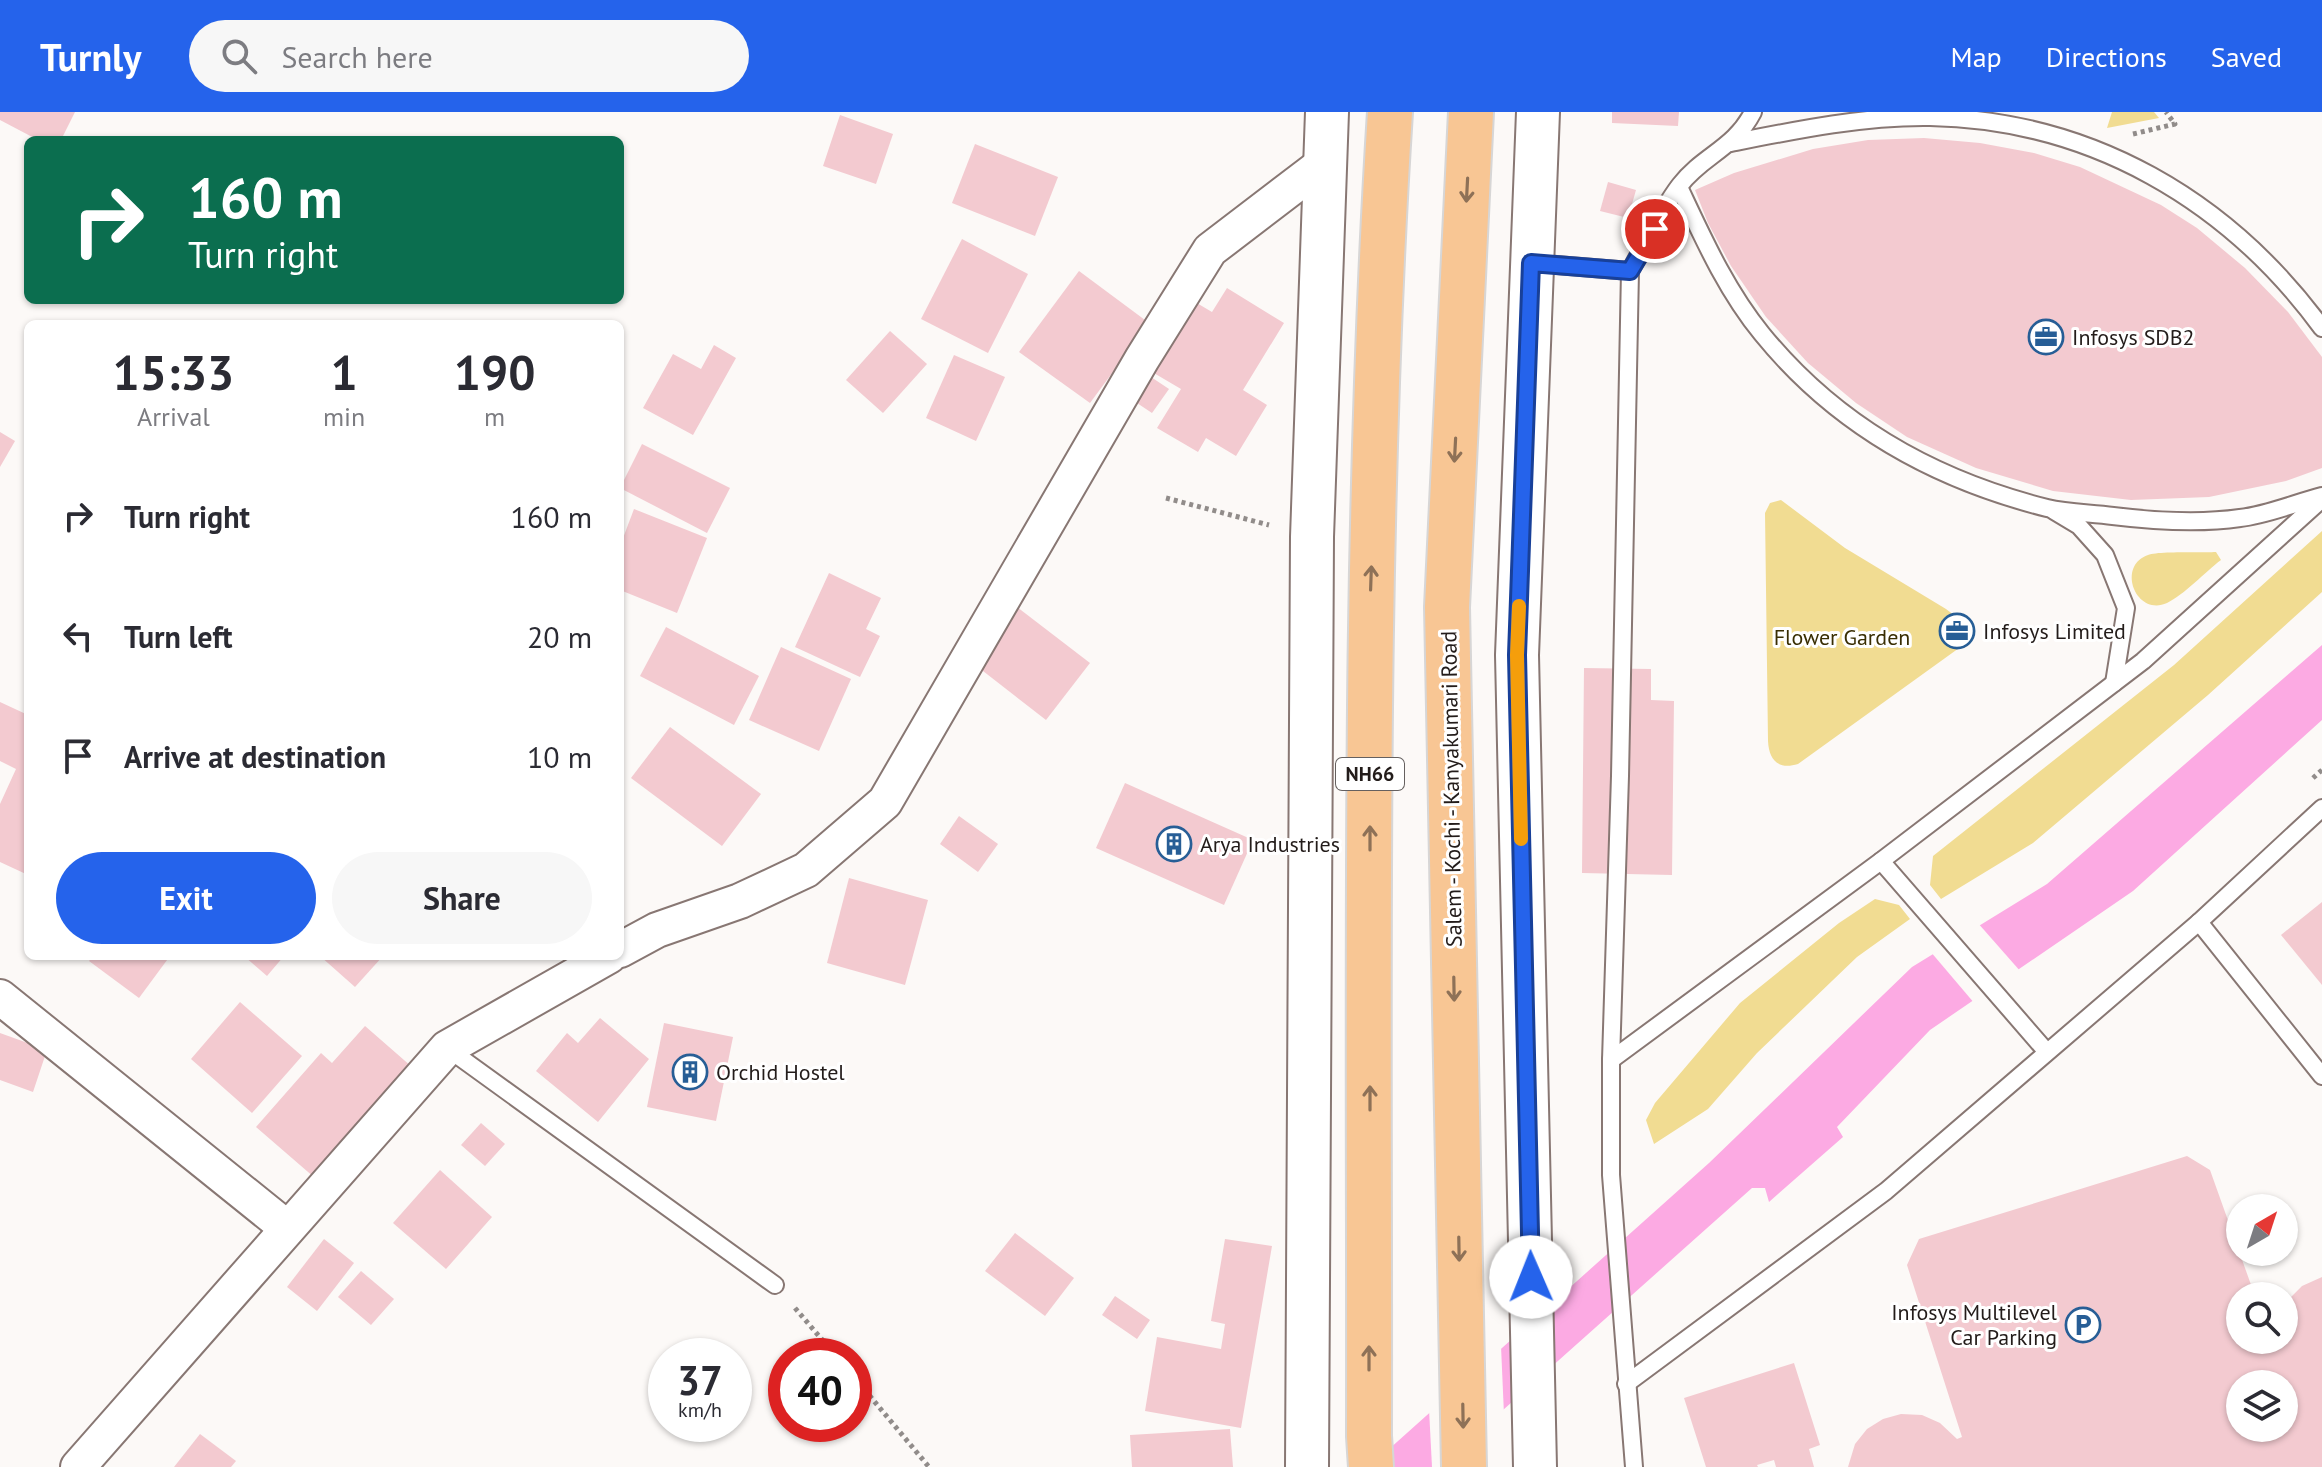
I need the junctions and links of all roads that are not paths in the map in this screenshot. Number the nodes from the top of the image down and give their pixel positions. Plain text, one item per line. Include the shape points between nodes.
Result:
1 (1327, 112) edge
2 (1390, 112) edge
3 (1471, 112) edge
4 (1538, 112) edge
5 (1753, 112) edge
6 (1731, 143) junction
7 (1324, 163) junction
8 (1679, 187) junction
9 (1531, 263) junction
10 (1630, 271) junction
11 (2322, 328) edge
12 (2322, 497) edge
13 (2049, 509) junction
14 (2114, 683) junction
15 (2322, 808) edge
16 (1881, 861) junction
17 (2199, 922) junction
18 (624, 948) edge
19 (602, 960) edge
20 (0, 997) edge
21 (447, 1048) junction
22 (2046, 1051) junction
23 (1611, 1060) junction
24 (2322, 1076) edge
25 (287, 1228) junction
26 (775, 1285) road end
27 (1626, 1384) junction
28 (1370, 1451) edge
29 (78, 1467) edge
30 (1307, 1467) edge
31 (1464, 1467) edge
32 (1535, 1467) edge
33 (1634, 1467) edge

1 - 7 street
28 -> 2 highway, NH66 via 1371,594
3 -> 31 highway, Salem - Kochi - Kanyakumari Road via 1447,607
4 - 9 street
5 - 6 lane
6 - 8 lane
6 - 11 lane via 1875,119 1931,117 2056,137 2151,175 2204,207 2252,246
7 - 18 street via 1210,250 885,802 806,870
7 - 30 street via 1312,537
8 - 10 lane
8 - 13 lane via 1727,283 1762,334 1804,380 1903,454 1972,485
9 - 10 lane
9 - 32 street via 1517,655
10 - 23 lane
12 - 13 lane via 2241,518 2178,521
12 - 14 lane
13 - 14 lane via 2079,526 2105,555 2126,608
14 - 16 lane
15 - 17 lane
16 - 22 lane
16 - 23 lane
17 - 22 lane
17 - 24 lane
19 - 21 street
20 - 25 street
21 - 25 street
21 - 26 lane
22 - 27 lane via 1886,1191
23 - 27 lane via 1611,1175
25 - 29 street
27 - 33 lane

